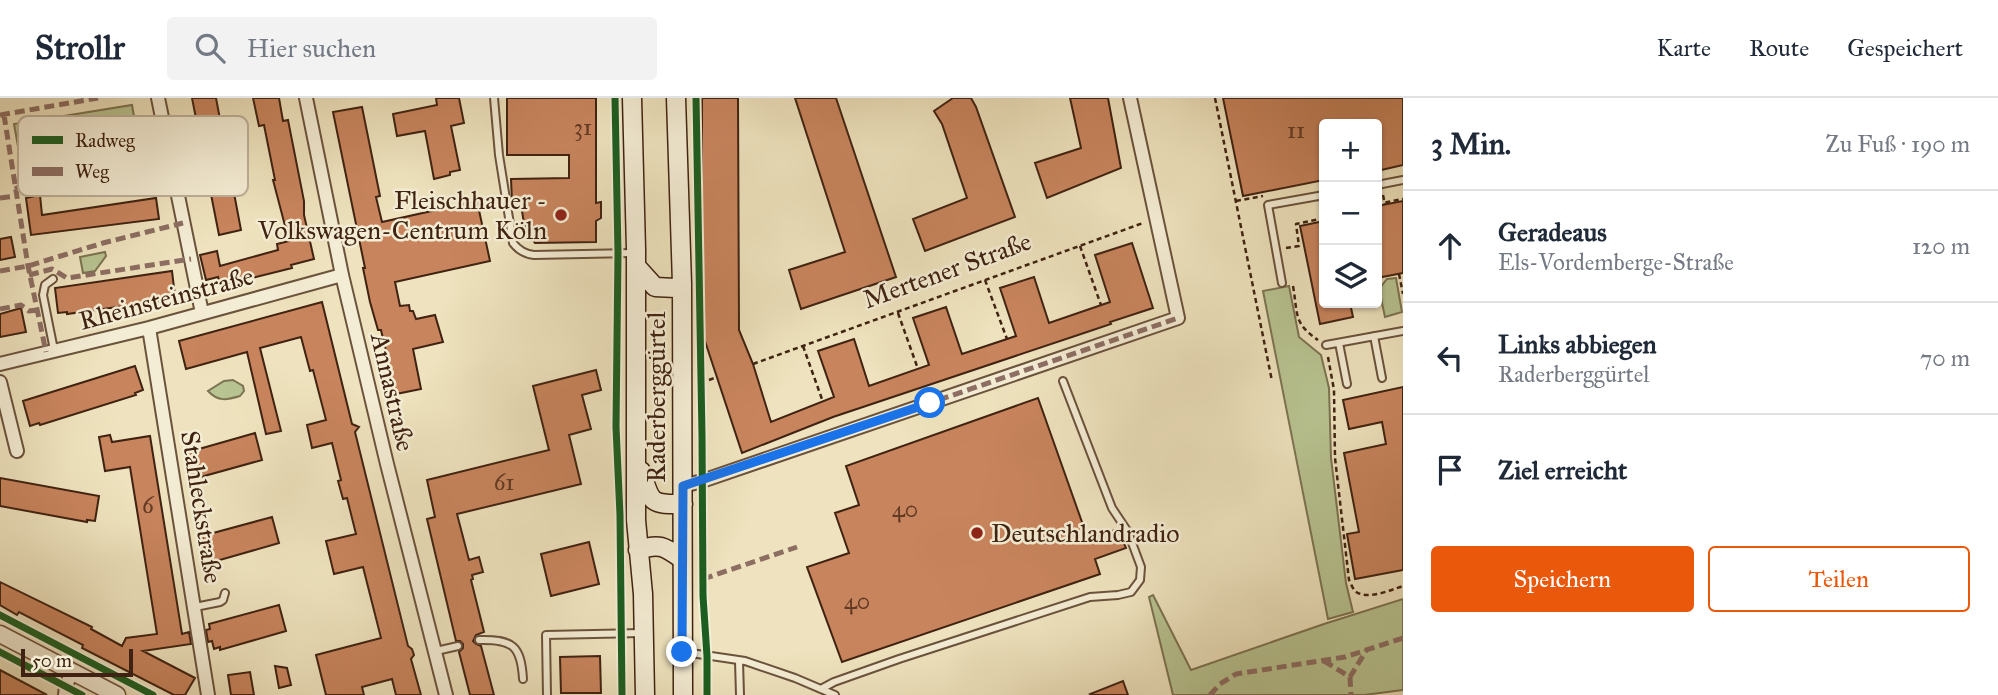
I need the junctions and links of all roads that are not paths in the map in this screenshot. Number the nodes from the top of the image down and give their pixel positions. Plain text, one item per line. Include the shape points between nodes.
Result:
1 (158, 98) edge
2 (306, 98) edge
3 (494, 98) edge
4 (632, 98) edge
5 (676, 98) edge
6 (1130, 98) edge
7 (162, 116) edge
8 (1403, 180) edge
9 (1382, 184) edge
10 (178, 196) edge
11 (1319, 196) edge
12 (636, 260) junction
13 (342, 275) junction
14 (53, 279) dead end
15 (1282, 283) dead end
16 (682, 284) junction
17 (202, 313) junction
18 (149, 328) junction
19 (1403, 331) edge
20 (1374, 336) junction
21 (1339, 343) junction
22 (1326, 345) road end
23 (54, 350) junction
24 (0, 365) edge
25 (1382, 378) dead end
26 (1063, 381) dead end
27 (0, 382) edge
28 (1346, 384) dead end
29 (17, 451) dead end
30 (636, 457) junction
31 (683, 495) junction
32 (638, 550) junction
33 (682, 559) junction
34 (225, 593) dead end
35 (195, 607) junction
36 (644, 633) junction
37 (0, 634) edge
38 (480, 640) dead end
39 (458, 646) dead end
40 (436, 652) junction
41 (682, 652) junction
42 (739, 661) junction
43 (72, 671) junction
44 (523, 679) dead end
45 (821, 689) junction
46 (65, 695) edge
47 (117, 695) edge
48 (208, 695) edge
49 (446, 695) edge
50 (547, 695) edge
51 (645, 695) edge
52 (682, 695) edge
53 (740, 695) edge
54 (835, 695) edge

1 - 7 street
2 - 13 street, Annastraße
3 - 12 lane via 499,155 517,249 534,255
4 - 12 main road, Raderberggürtel
5 - 16 main road, Raderberggürtel
6 - 31 street via 1178,318
8 - 9 lane
10 - 17 street
11 - 15 lane via 1268,205
12 - 16 main road via 655,287
12 - 30 main road, Raderberggürtel
13 - 17 street, Rheinsteinstraße
13 - 40 street, Annastraße
14 - 23 lane via 45,285 43,295
16 - 31 main road, Raderberggürtel
17 - 18 street, Rheinsteinstraße
18 - 23 street, Rheinsteinstraße
18 - 35 street, Stahleckstraße
19 - 20 lane
20 - 21 lane
20 - 25 lane
21 - 22 lane
21 - 28 lane
23 - 24 street, Rheinsteinstraße
26 - 45 lane via 1112,508 1128,532 1141,567 1136,587 1118,595 1090,597
27 - 29 street
30 - 31 main road via 653,501 661,505
30 - 32 main road, Raderberggürtel
31 - 33 main road, Raderberggürtel
32 - 33 main road via 666,546
32 - 36 main road, Raderberggürtel
33 - 41 main road, Raderberggürtel
34 - 35 lane via 220,602
35 - 48 street, Stahleckstraße
36 - 50 lane via 546,635
36 - 51 main road, Raderberggürtel
37 - 43 street
38 - 44 lane via 504,642 519,652
39 - 40 lane
40 - 49 street, Annastraße
41 - 42 lane
41 - 52 main road, Raderberggürtel
42 - 45 lane
42 - 53 lane
43 - 46 street
43 - 47 street
45 - 54 lane

